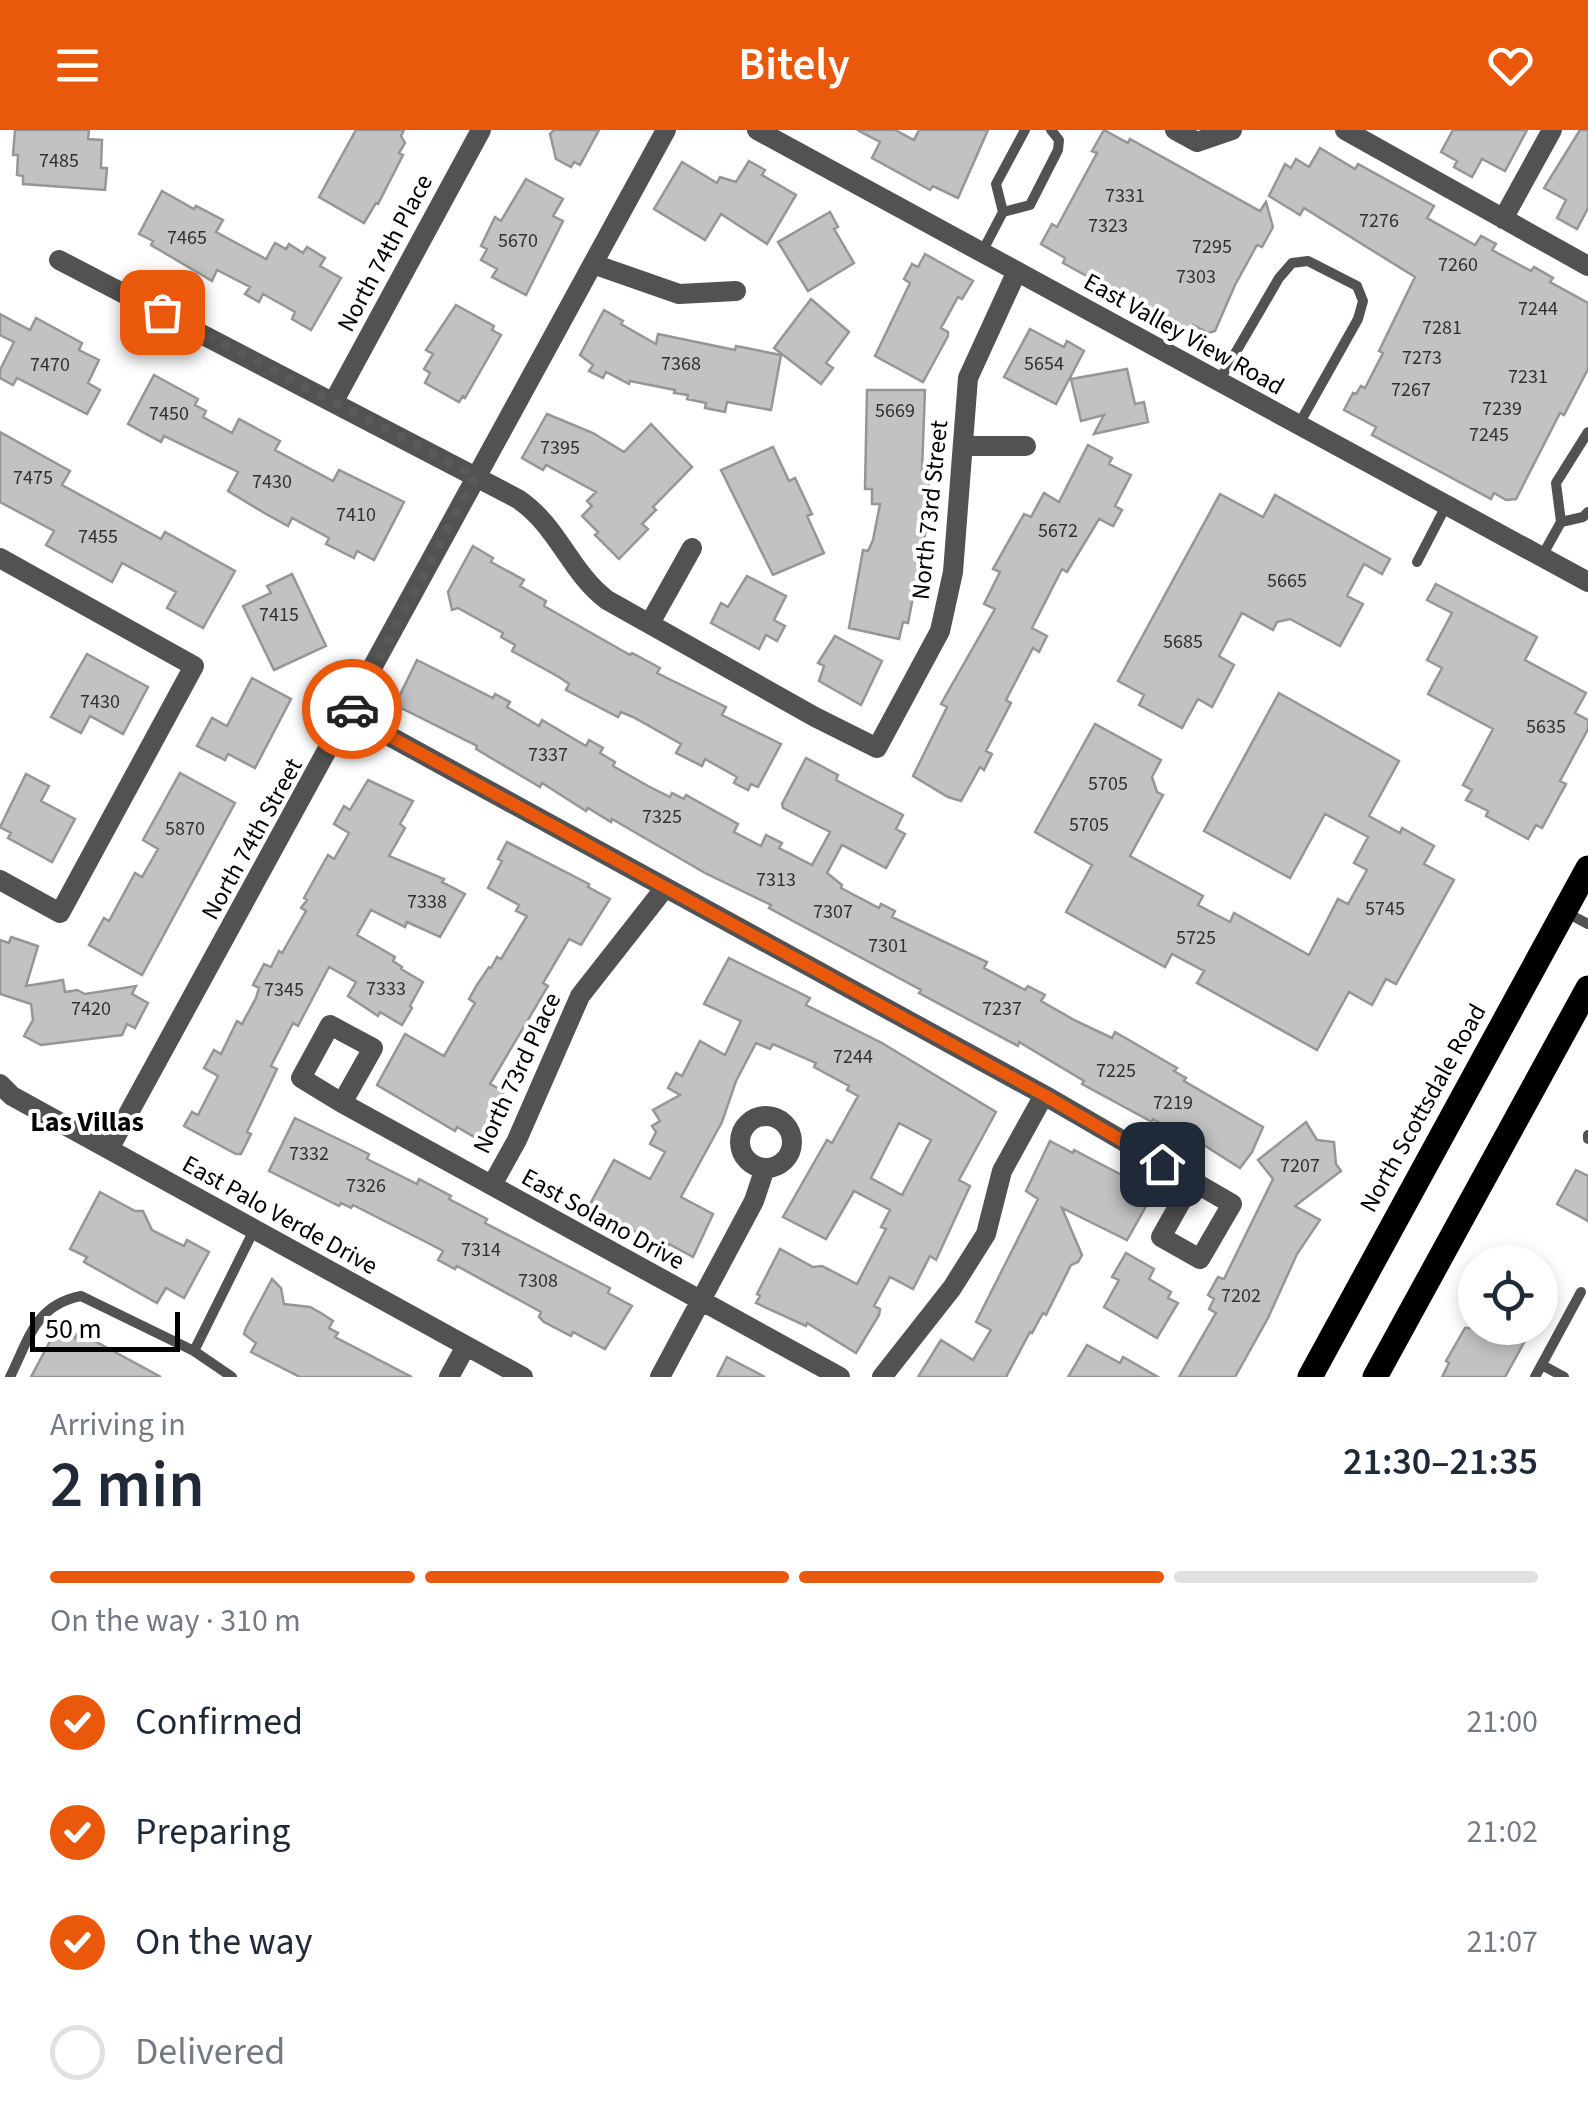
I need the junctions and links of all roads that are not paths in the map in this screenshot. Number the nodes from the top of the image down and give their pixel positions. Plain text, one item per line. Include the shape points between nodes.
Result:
1 (481, 130) edge
2 (666, 130) edge
3 (757, 130) edge
4 (1025, 130) edge
5 (1051, 130) edge
6 (1175, 130) edge
7 (1232, 130) edge
8 (1345, 130) edge
9 (1552, 130) edge
10 (1003, 212) junction
11 (1504, 219) junction
12 (982, 252) junction
13 (59, 260) dead end
14 (594, 264) junction
15 (1588, 266) edge
16 (1017, 271) junction
17 (736, 291) dead end
18 (1219, 381) junction
19 (334, 401) junction
20 (1298, 424) junction
21 (1588, 432) edge
22 (964, 446) junction
23 (1026, 446) dead end
24 (476, 476) junction
25 (1447, 505) junction
26 (1588, 512) edge
27 (1561, 522) junction
28 (692, 548) dead end
29 (1542, 557) junction
30 (0, 558) edge
31 (1417, 562) dead end
32 (1588, 582) edge
33 (650, 623) junction
34 (349, 714) junction
35 (1588, 868) edge
36 (0, 880) edge
37 (664, 889) junction
38 (1564, 912) junction
39 (1588, 924) edge
40 (1588, 988) edge
41 (4, 1091) edge
42 (1044, 1095) junction
43 (342, 1103) dead end
44 (109, 1150) junction
45 (764, 1168) dead end
46 (1192, 1182) dead end
47 (492, 1185) junction
48 (255, 1229) junction
49 (1581, 1292) dead end
50 (700, 1302) junction
51 (466, 1346) junction
52 (194, 1352) junction
53 (1542, 1365) junction
54 (10, 1377) edge
55 (232, 1377) edge
56 (449, 1377) edge
57 (523, 1377) edge
58 (660, 1377) edge
59 (840, 1377) edge
60 (882, 1377) edge
61 (1310, 1377) edge
62 (1376, 1377) edge
63 (1535, 1377) edge
64 (1564, 1377) edge

1 - 19 street, North 74th Place
2 - 14 street, North 74th Street
3 - 12 street, East Valley View Road
4 - 10 lane via 996,184
5 - 10 lane via 1058,150 1030,206
6 - 7 street via 1197,142
8 - 11 street
9 - 11 street
10 - 12 lane
11 - 15 street
12 - 16 street, East Valley View Road
13 - 19 street
14 - 17 street via 680,294
14 - 24 street, North 74th Street
16 - 18 street, East Valley View Road
16 - 22 street, North 73rd Street via 968,378
18 - 20 street, East Valley View Road
18 - 20 lane via 1292,263 1308,261 1357,286 1363,301 1358,319
19 - 24 street
20 - 25 street, East Valley View Road
21 - 27 lane via 1556,483
22 - 23 street
22 - 33 street, North 73rd Street via 953,572 940,631 877,748
24 - 33 street via 540,514 590,587
24 - 34 street, North 74th Street
25 - 29 street, East Valley View Road
25 - 31 lane
26 - 27 lane
27 - 29 lane
28 - 33 street
29 - 32 street, East Valley View Road
30 - 36 street via 194,666 60,913
34 - 37 street
34 - 44 street, North 74th Street
35 - 38 main road, North Scottsdale Road
37 - 42 street
37 - 47 street, North 73rd Place via 580,996
38 - 39 lane
38 - 61 main road, North Scottsdale Road
40 - 62 main road
41 - 44 street, East Palo Verde Drive
42 - 46 street
42 - 60 street via 1002,1171 986,1234
43 - 47 street, East Solano Drive
44 - 48 street, East Palo Verde Drive
45 - 50 street via 754,1201
47 - 50 street, East Solano Drive
48 - 51 street, East Palo Verde Drive
48 - 52 lane
49 - 53 lane
50 - 58 street
50 - 59 street, East Solano Drive
51 - 56 street
51 - 57 street, East Palo Verde Drive
52 - 54 lane via 81,1296 44,1312
52 - 55 lane
53 - 63 lane
53 - 64 lane

